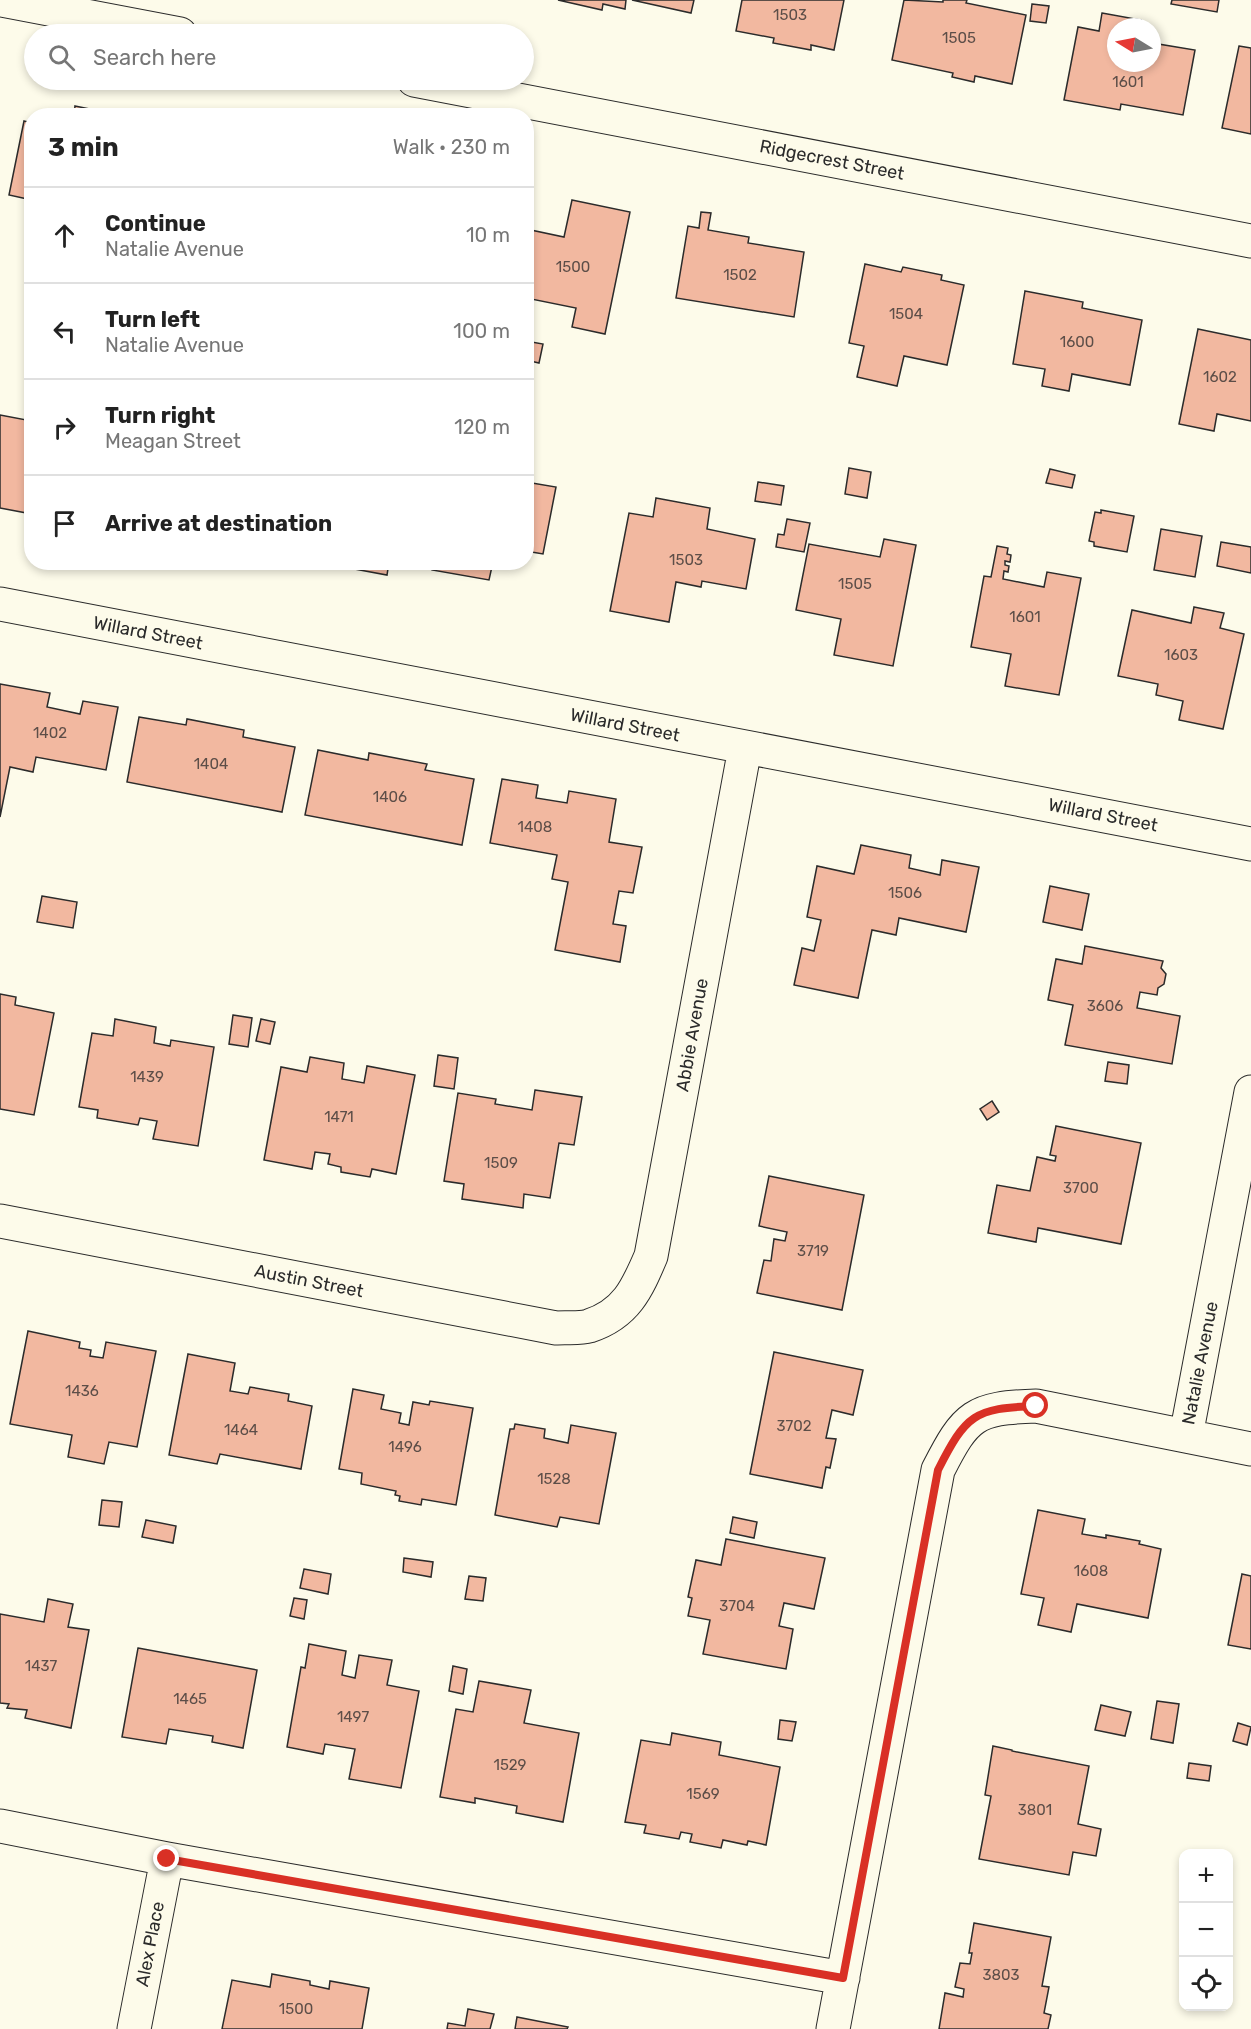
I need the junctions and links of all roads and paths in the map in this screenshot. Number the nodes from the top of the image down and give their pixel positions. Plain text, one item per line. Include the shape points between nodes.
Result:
1 (2, 0) edge
2 (128, 24) edge
3 (466, 90) edge
4 (1251, 241) edge
5 (0, 604) edge
6 (745, 748) junction
7 (1251, 843) edge
8 (1251, 1092) edge
9 (0, 1221) edge
10 (616, 1313) joint
11 (1186, 1436) junction
12 (1251, 1449) edge
13 (0, 1826) edge
14 (167, 1859) junction
15 (843, 1978) junction
16 (134, 2029) edge
17 (833, 2029) edge

1 - 2 street
3 - 4 street, Ridgecrest Street
5 - 6 street, Willard Street
6 - 7 street, Willard Street
6 - 10 street, Abbie Avenue via 651,1256 637,1290
8 - 11 street, Natalie Avenue
9 - 10 street, Austin Street via 556,1328 587,1326
11 - 12 street
11 - 15 street, Natalie Avenue via 1036,1406 1006,1407 977,1414 955,1437 938,1470
13 - 14 street
14 - 15 street
14 - 16 street, Alex Place
15 - 17 street, Natalie Avenue

